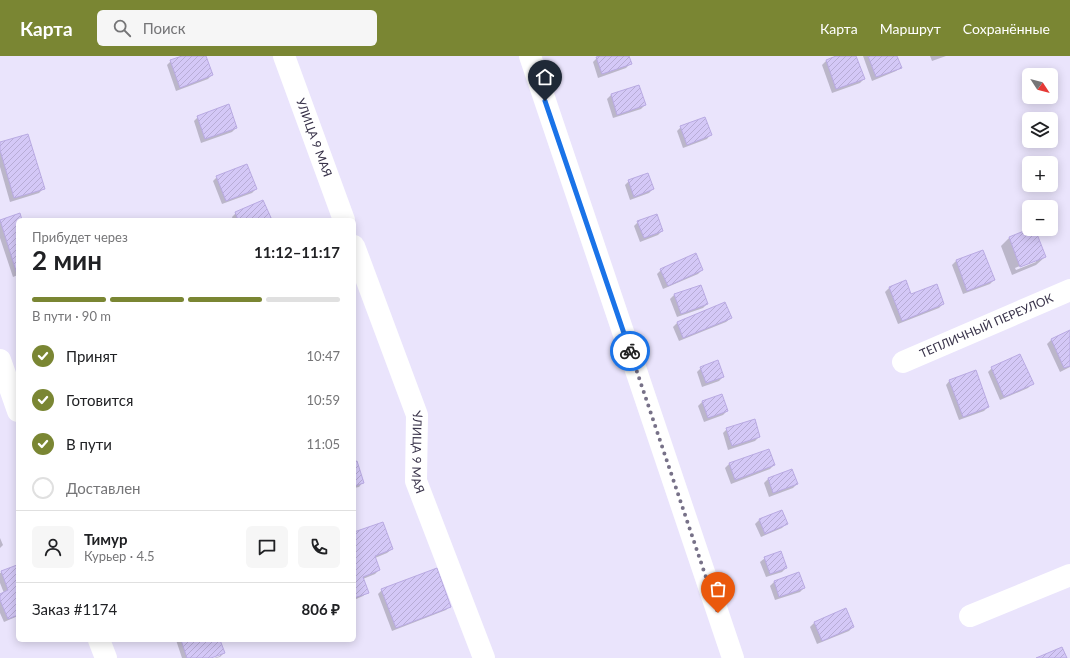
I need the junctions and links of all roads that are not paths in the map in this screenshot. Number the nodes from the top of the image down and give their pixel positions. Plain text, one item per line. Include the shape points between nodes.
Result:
1 (284, 56) edge
2 (530, 56) edge
3 (343, 218) edge
4 (356, 251) edge
5 (1070, 290) edge
6 (0, 360) edge
7 (903, 362) dead end
8 (16, 405) edge
9 (1070, 575) edge
10 (970, 616) dead end
11 (100, 642) edge
12 (106, 658) edge
13 (484, 658) edge
14 (733, 658) edge

1 - 3 street, УЛИЦА 9 МАЯ
2 - 14 street
4 - 13 street, УЛИЦА 9 МАЯ via 417,415 416,481
5 - 7 street, ТЕПЛИЧНЫЙ ПЕРЕУЛОК
6 - 8 street
9 - 10 street
11 - 12 street

